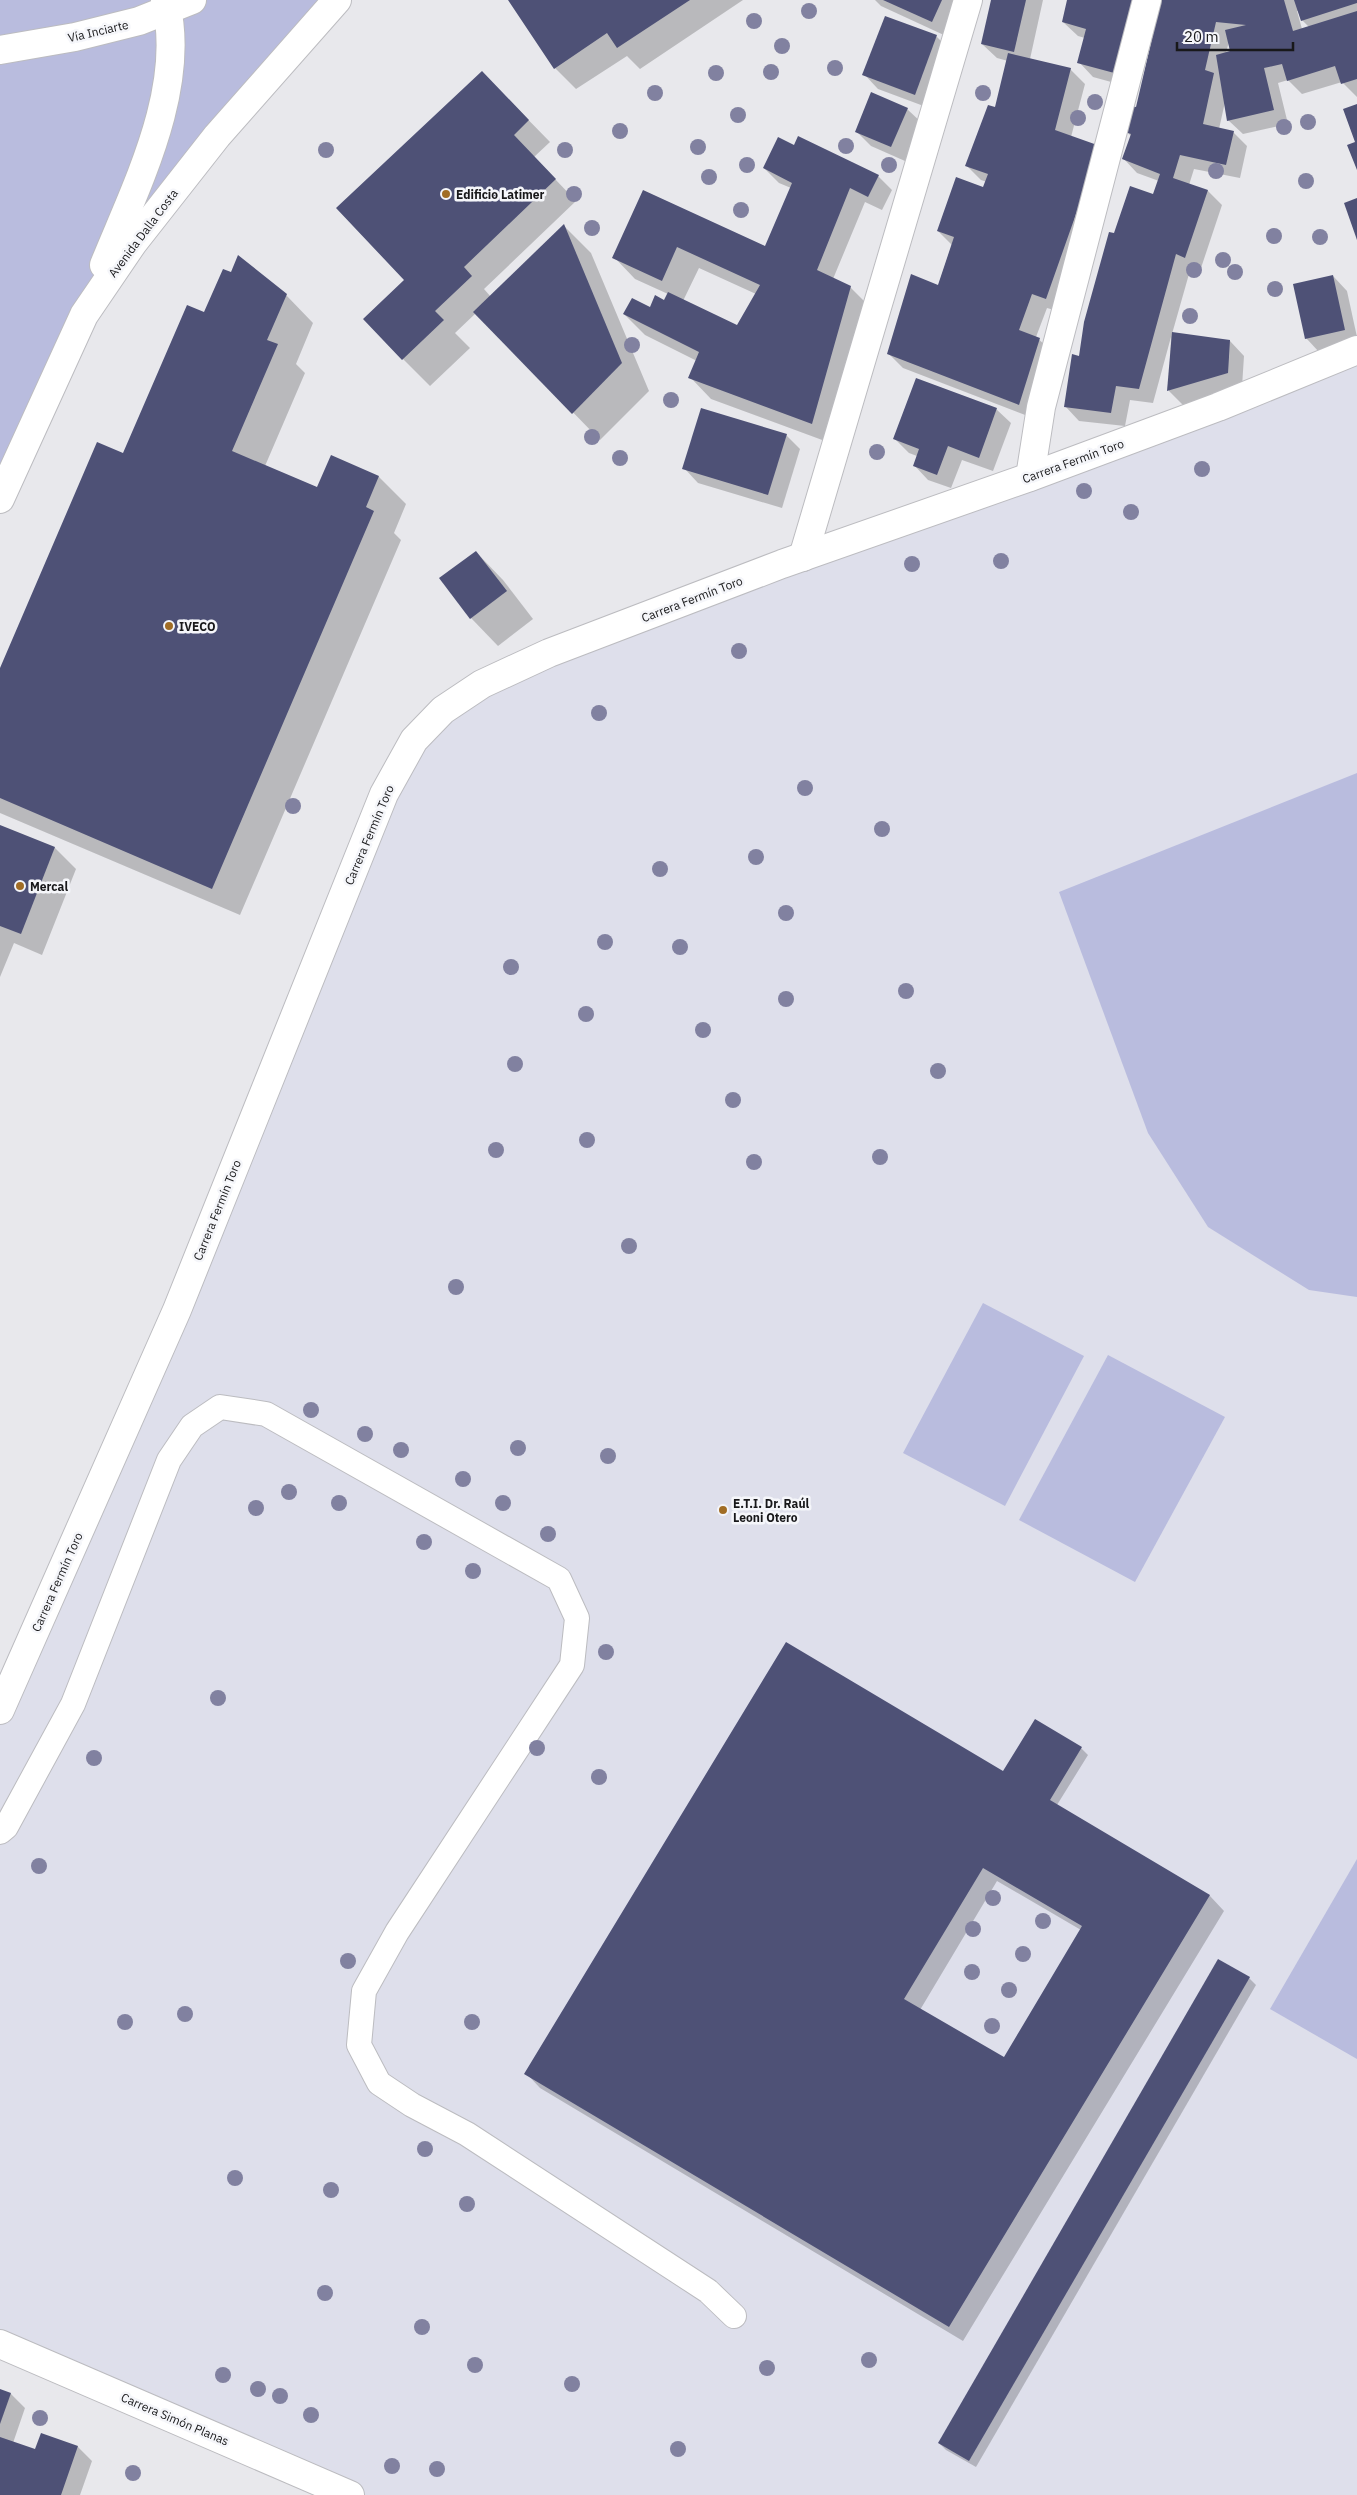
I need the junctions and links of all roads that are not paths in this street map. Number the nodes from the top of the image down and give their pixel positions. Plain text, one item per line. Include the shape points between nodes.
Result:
1 (192, 0) edge
2 (336, 0) edge
3 (968, 0) edge
4 (1147, 0) edge
5 (166, 5) edge
6 (0, 50) edge
7 (84, 315) junction
8 (1357, 350) edge
9 (1030, 477) junction
10 (0, 499) edge
11 (803, 557) junction
12 (0, 1710) edge
13 (0, 1832) edge
14 (734, 2316) dead end
15 (0, 2344) edge
16 (350, 2495) edge

1 - 5 street, Vía Inciarte
2 - 7 street, Avenida Dalla Costa via 217,136 133,243
3 - 11 street
4 - 9 street via 1041,407
5 - 6 street, Vía Inciarte via 139,20 75,37
5 - 7 street via 172,58 165,101 136,186
7 - 10 street, Avenida Dalla Costa
8 - 9 street, Carrera Fermín Toro via 1218,407
9 - 11 street, Carrera Fermín Toro
11 - 12 street, Carrera Fermín Toro via 548,653 482,684 443,710 414,740 384,794 177,1310
13 - 14 lane via 6,1827 73,1704 169,1460 192,1426 220,1407 266,1414 559,1579 577,1618 572,1665 397,1932 364,1991 360,2044 379,2083 467,2134 700,2286
15 - 16 street, Carrera Simón Planas

